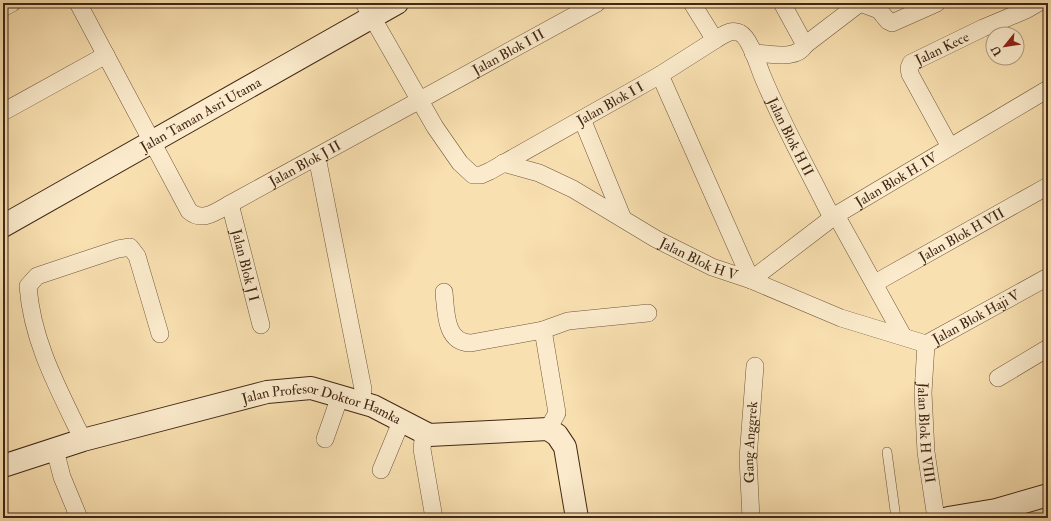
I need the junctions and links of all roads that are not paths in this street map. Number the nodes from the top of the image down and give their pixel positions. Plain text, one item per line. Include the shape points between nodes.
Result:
1 (12, 3) edge
2 (78, 3) edge
3 (397, 3) edge
4 (598, 3) edge
5 (692, 3) edge
6 (782, 3) edge
7 (937, 3) edge
8 (1038, 3) edge
9 (3, 8) edge
10 (368, 10) edge
11 (715, 40) junction
12 (805, 44) junction
13 (753, 53) junction
14 (106, 55) junction
15 (660, 76) junction
16 (1048, 89) edge
17 (420, 101) junction
18 (3, 112) edge
19 (582, 119) junction
20 (150, 141) junction
21 (950, 147) junction
22 (317, 157) junction
23 (503, 163) junction
24 (1048, 186) edge
25 (230, 204) junction
26 (834, 216) junction
27 (622, 219) junction
28 (3, 226) edge
29 (1048, 277) edge
30 (751, 280) junction
31 (875, 283) junction
32 (444, 292) dead end
33 (648, 312) dead end
34 (261, 325) dead end
35 (543, 330) junction
36 (160, 334) dead end
37 (903, 336) junction
38 (926, 346) junction
39 (1048, 348) edge
40 (755, 366) dead end
41 (998, 378) dead end
42 (340, 396) junction
43 (361, 401) junction
44 (401, 422) junction
45 (548, 429) junction
46 (424, 432) junction
47 (325, 439) dead end
48 (83, 440) junction
49 (55, 450) junction
50 (887, 452) dead end
51 (3, 466) edge
52 (381, 470) dead end
53 (1048, 495) edge
54 (996, 514) edge
55 (78, 518) edge
56 (434, 518) edge
57 (577, 518) edge
58 (751, 518) edge
59 (896, 518) edge
60 (936, 518) edge
61 (948, 518) edge

1 - 9 street
2 - 14 street
3 - 10 street, Jalan Taman Asri Utama
4 - 17 street, Jalan Blok I II
5 - 11 street
6 - 12 street
7 - 12 street via 892,23 879,10 860,3
8 - 21 street, Jalan Kece via 911,63 910,74
10 - 17 street
10 - 20 street, Jalan Taman Asri Utama
11 - 13 street, Jalan Blok I I via 728,32 739,32
11 - 15 street, Jalan Blok I I
12 - 13 street via 801,50 792,54
13 - 26 street, Jalan Blok H II via 768,89
14 - 18 street
14 - 20 street
15 - 19 street, Jalan Blok I I
15 - 30 street
16 - 21 street, Jalan Blok H. IV
17 - 22 street, Jalan Blok J II
17 - 23 street, Jalan Blok I I via 460,163 473,175 481,174
19 - 23 street, Jalan Blok I I
19 - 27 street
20 - 25 street, Jalan Blok J II via 189,211 194,215 200,217
20 - 28 street, Jalan Taman Asri Utama
21 - 26 street, Jalan Blok H. IV
22 - 25 street, Jalan Blok J II
22 - 43 street via 363,389
23 - 27 street, Jalan Blok H V via 539,173 567,186
24 - 31 street, Jalan Blok H VII
25 - 34 street, Jalan Blok J I
26 - 30 street, Jalan Blok H. IV
26 - 31 street, Jalan Blok H II
27 - 30 street, Jalan Blok H V via 712,267
29 - 38 street, Jalan Blok Haji V
30 - 37 street, Jalan Blok H V via 840,318
31 - 37 street, Jalan Blok H II
32 - 35 street via 449,328 460,342 471,343
33 - 35 street via 568,321
35 - 45 street via 557,413
36 - 48 street via 137,256 130,247 37,276 28,286 29,305 39,345
37 - 38 street, Jalan Blok Haji V
38 - 60 street, Jalan Blok H VIII via 923,393 926,452
39 - 41 street
40 - 58 street, Gang Anggrek via 748,458
42 - 43 street, Jalan Profesor Doktor Hamka
42 - 47 street
42 - 48 street, Jalan Profesor Doktor Hamka via 311,388 267,392
43 - 44 street, Jalan Profesor Doktor Hamka
44 - 46 street, Jalan Profesor Doktor Hamka
44 - 52 street
45 - 46 street, Jalan Profesor Doktor Hamka via 438,436
45 - 57 street via 557,435 565,447
46 - 56 street via 422,449
48 - 49 street, Jalan Profesor Doktor Hamka
49 - 51 street, Jalan Profesor Doktor Hamka
49 - 55 street via 62,477
50 - 59 lane
53 - 54 street
54 - 61 street

